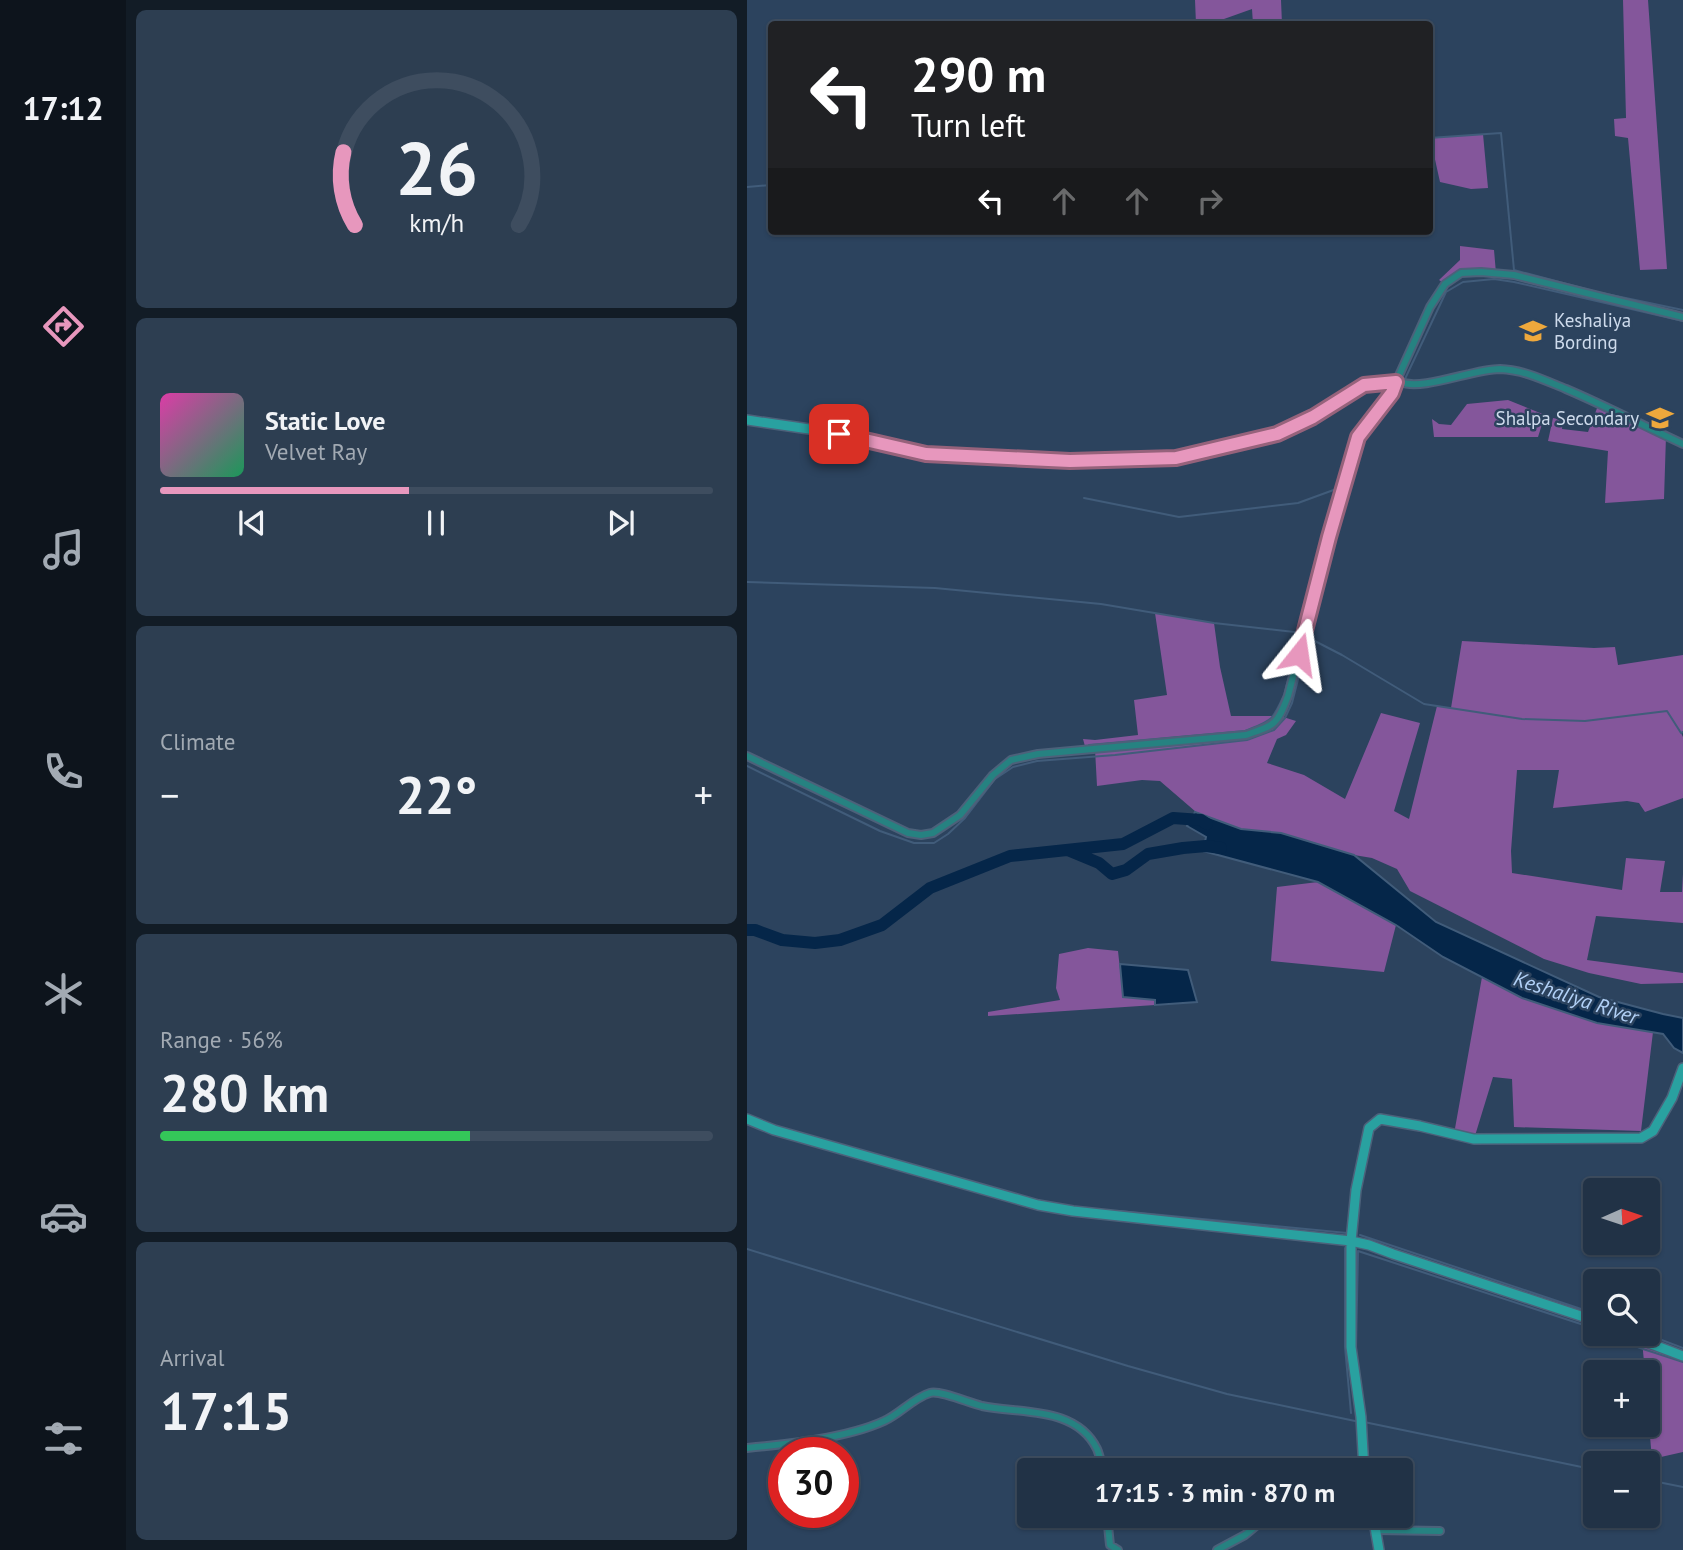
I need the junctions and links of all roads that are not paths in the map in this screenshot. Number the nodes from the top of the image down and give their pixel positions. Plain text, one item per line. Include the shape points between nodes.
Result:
1 (1683, 317) edge
2 (1400, 383) junction
3 (747, 420) edge
4 (1683, 444) edge
5 (747, 756) edge
6 (1682, 1069) edge
7 (747, 1119) edge
8 (1351, 1241) junction
9 (1583, 1315) edge
10 (1657, 1346) edge
11 (1683, 1356) edge
12 (747, 1448) edge
13 (1100, 1458) edge
14 (1363, 1458) edge
15 (1108, 1528) edge
16 (1253, 1528) edge
17 (1376, 1530) joint
18 (1440, 1531) dead end
19 (1118, 1550) edge
20 (1217, 1550) edge
21 (1379, 1550) edge

1 - 2 street via 1514,275 1461,273 1445,284 1430,307
2 - 3 street via 1364,385 1277,434 1176,458 1070,461 926,454
2 - 4 street via 1419,384 1497,369 1524,372
2 - 5 street via 1358,437 1288,696 1271,726 1246,735 1011,760 960,815 934,833 921,835 908,833
6 - 8 street via 1653,1131 1641,1138 1474,1139 1380,1119 1369,1128
7 - 8 street via 1038,1205
8 - 9 street
8 - 14 street via 1351,1347
10 - 11 street
12 - 13 street via 849,1434 884,1421 933,1392 1073,1423 1090,1438
15 - 19 street via 1110,1545
16 - 20 street
17 - 18 street
17 - 21 street

